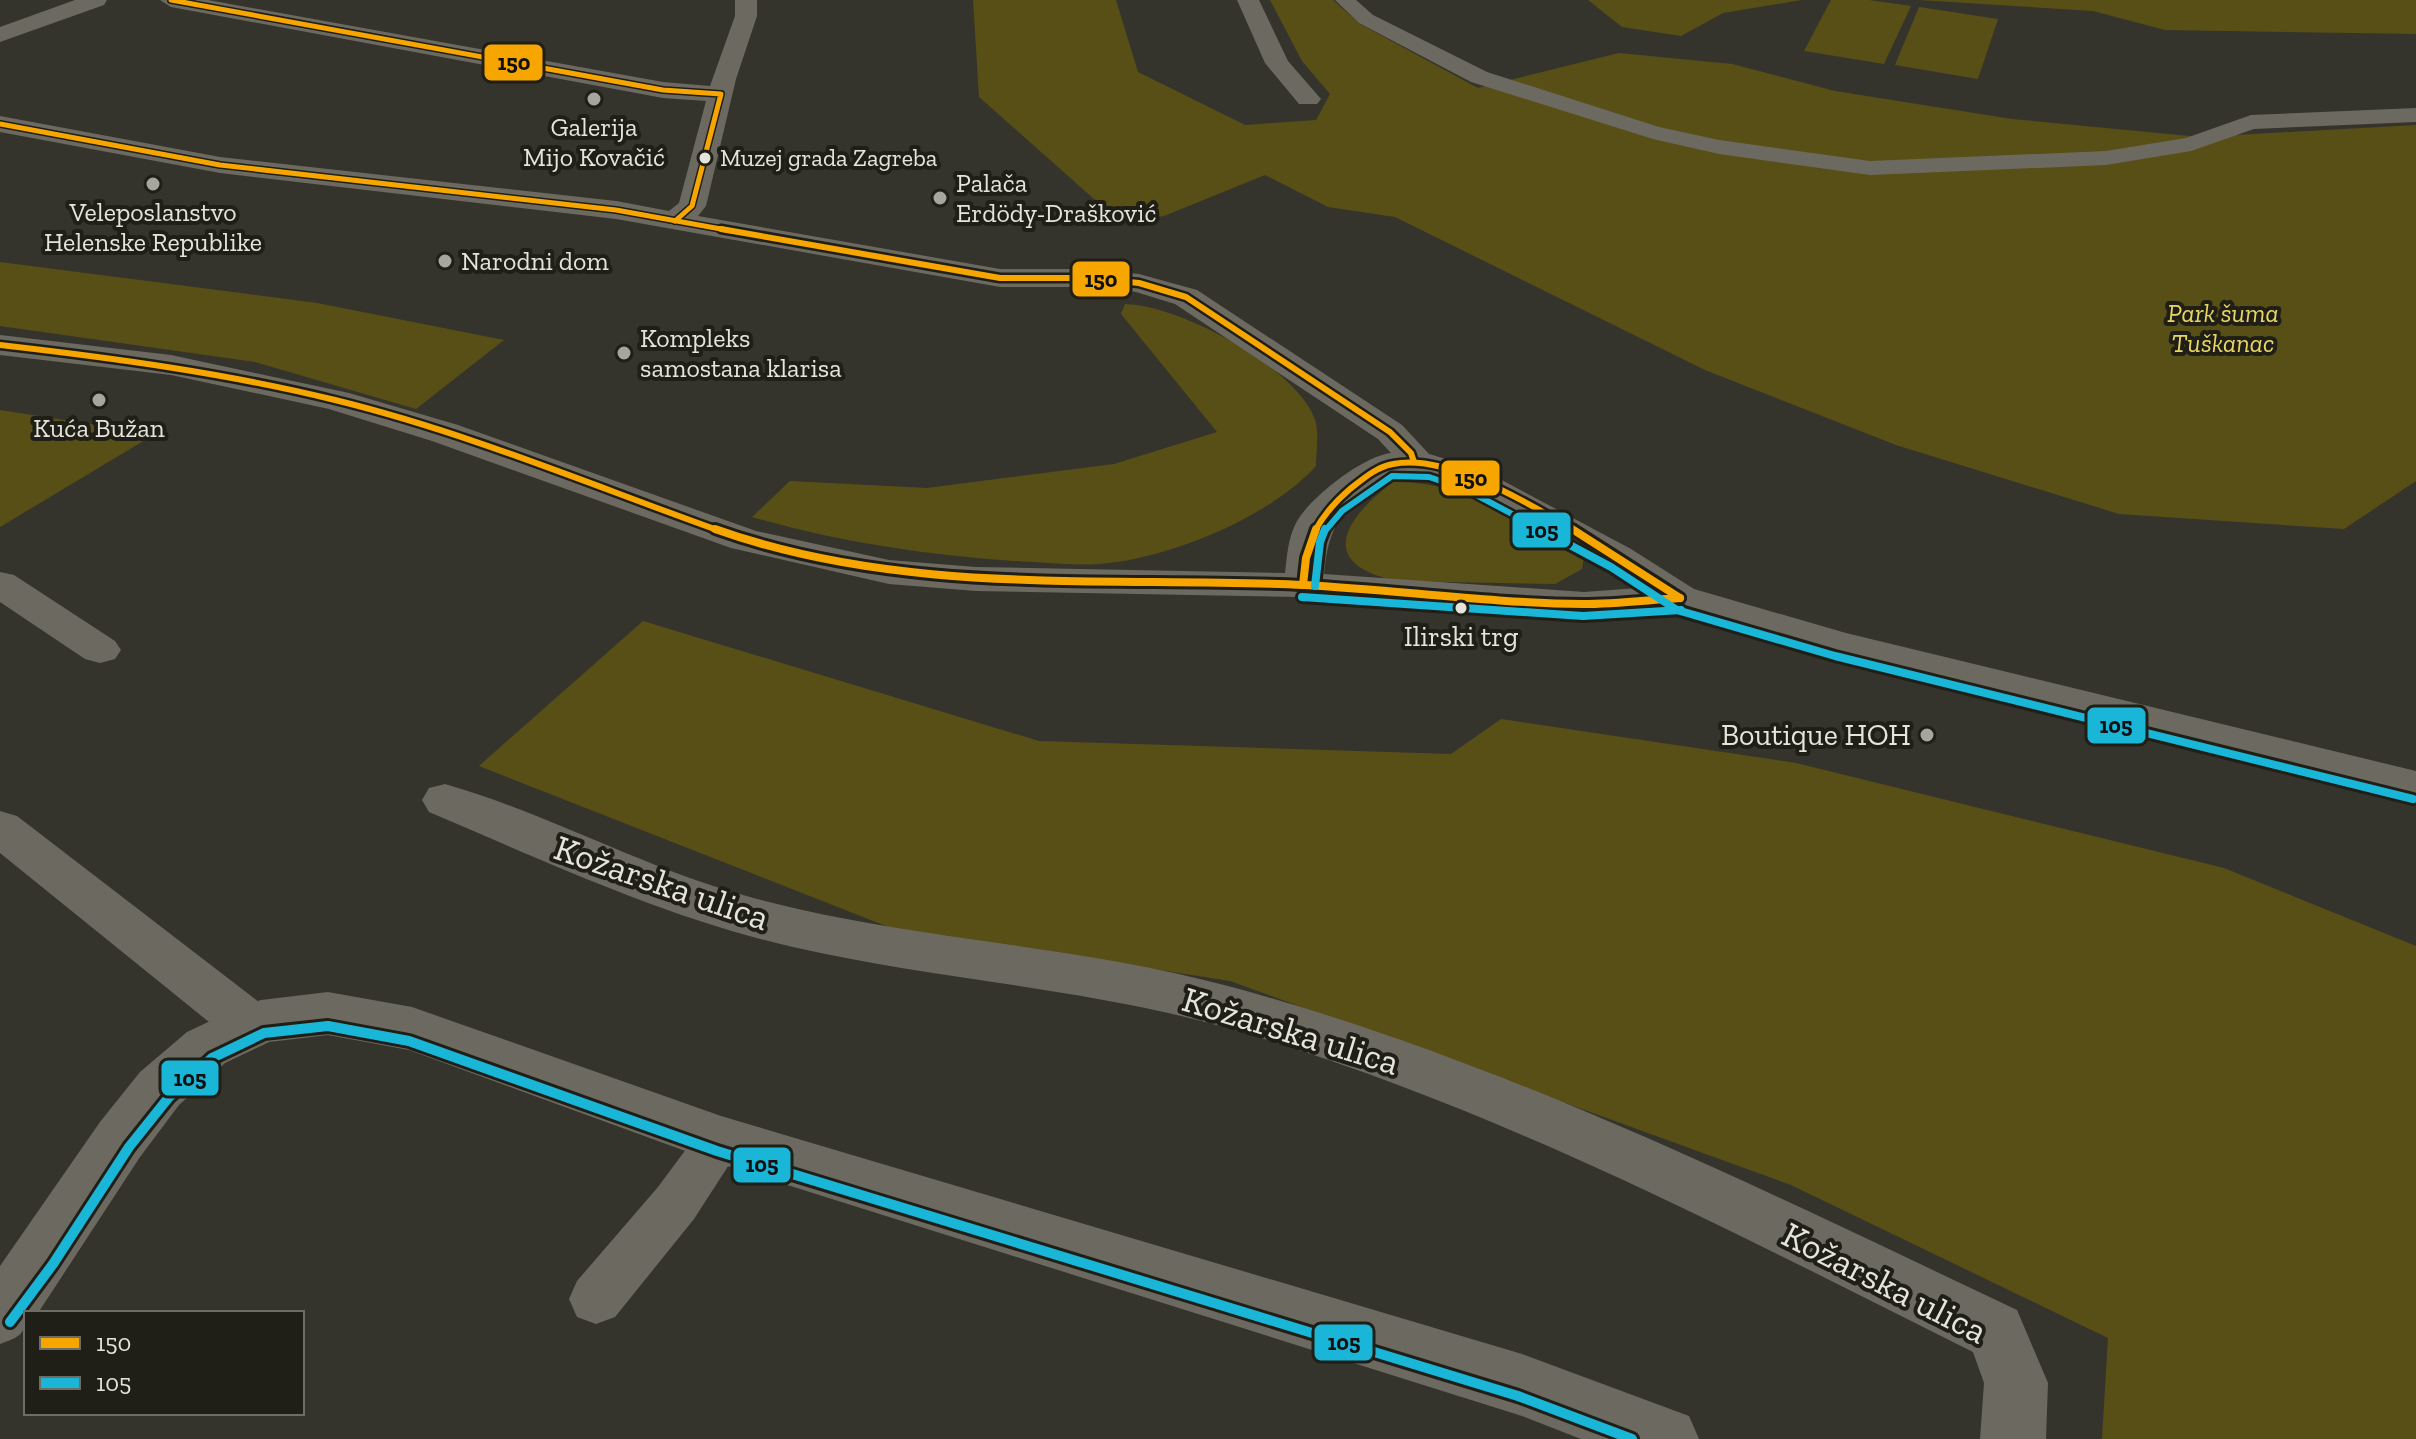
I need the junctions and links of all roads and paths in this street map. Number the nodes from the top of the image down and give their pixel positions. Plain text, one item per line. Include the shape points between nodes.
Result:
1 (96, 0) edge
2 (171, 0) edge
3 (746, 0) edge
4 (1248, 0) edge
5 (1345, 0) edge
6 (0, 35) edge
7 (721, 94) junction
8 (1308, 99) dead end
9 (2416, 115) edge
10 (0, 124) edge
11 (675, 221) junction
12 (0, 345) edge
13 (1414, 462) junction
14 (0, 584) edge
15 (1303, 585) junction
16 (1680, 598) junction
17 (100, 650) dead end
18 (2416, 787) edge
19 (445, 800) dead end
20 (0, 828) edge
21 (249, 1024) junction
22 (721, 1140) junction
23 (596, 1299) dead end
24 (0, 1315) edge
25 (1666, 1439) edge
26 (2013, 1439) edge

1 - 6 street
2 - 7 street via 663,90
3 - 7 street via 746,16
4 - 8 street via 1277,63
5 - 9 lane via 1366,19 1479,77 1653,132 1870,168 2106,158 2191,144 2251,122
7 - 11 street via 692,206
10 - 11 street via 209,163
11 - 13 street via 1000,278 1091,278 1139,283 1186,297 1390,432
12 - 15 street via 171,365 337,400 745,540 839,563 976,579
13 - 15 street via 1378,468 1316,521 1308,539
13 - 16 street via 1470,478 1617,557
14 - 17 street
15 - 16 street via 1584,604
16 - 18 street via 1838,644
19 - 26 street, Kožarska ulica via 666,891 782,925 881,947 1174,993 1475,1087 1995,1331 2020,1391
20 - 21 street
21 - 22 street via 289,1013 376,1018
21 - 24 street via 172,1072 141,1105
22 - 23 lane
22 - 25 street via 1522,1385

